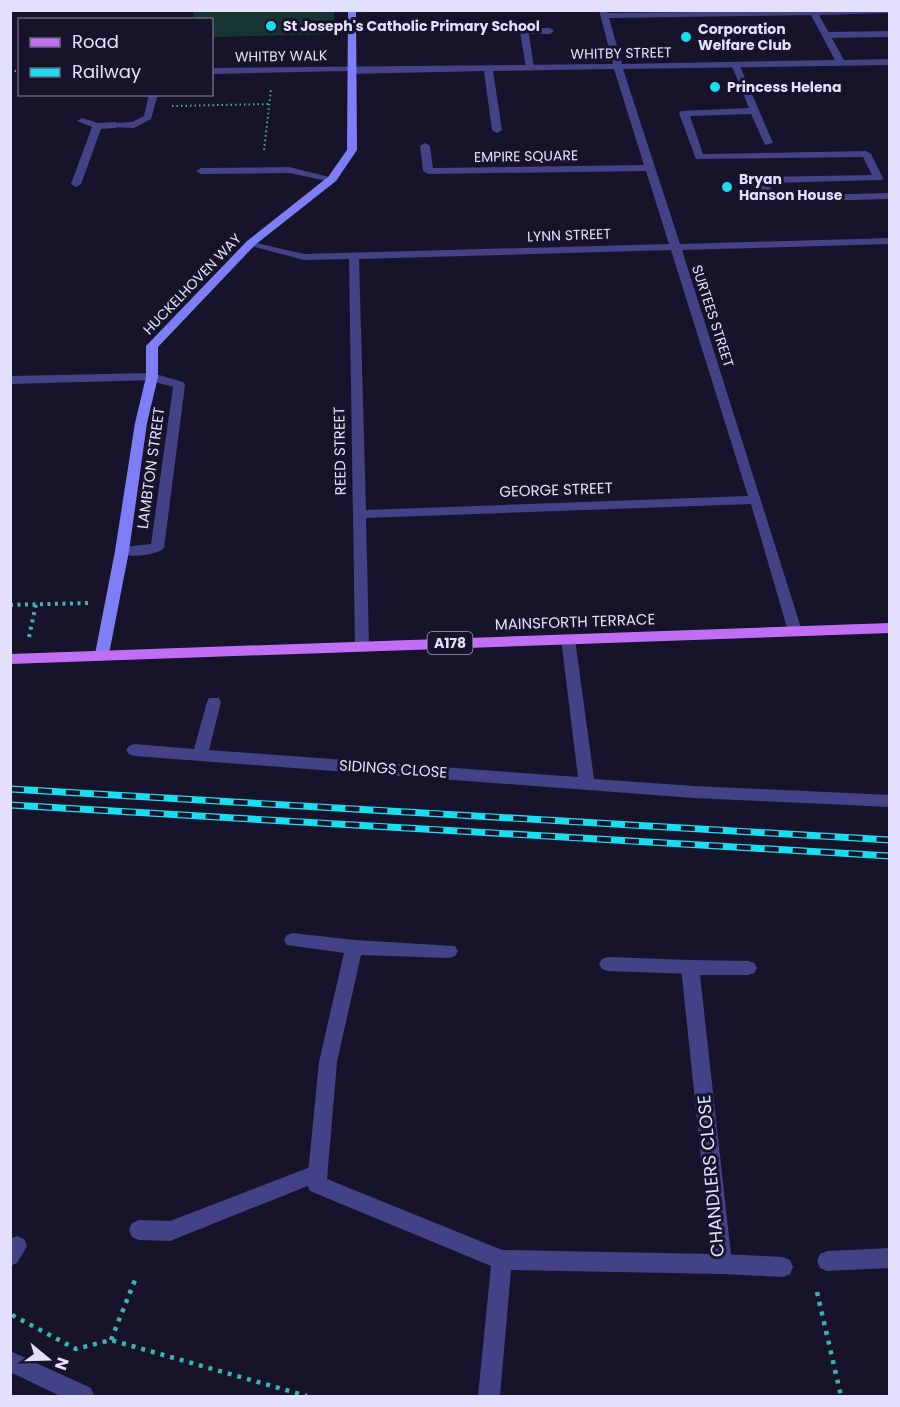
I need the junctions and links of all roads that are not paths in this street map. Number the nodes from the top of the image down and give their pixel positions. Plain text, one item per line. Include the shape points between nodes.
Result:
1 (352, 10) edge
2 (890, 11) edge
3 (813, 12) edge
4 (604, 13) edge
5 (550, 31) dead end
6 (890, 34) edge
7 (826, 35) junction
8 (890, 62) edge
9 (842, 63) junction
10 (735, 64) junction
11 (618, 67) junction
12 (488, 68) junction
13 (530, 68) junction
14 (352, 69) junction
15 (213, 71) edge
16 (153, 96) edge
17 (755, 111) junction
18 (82, 121) dead end
19 (97, 126) junction
20 (497, 130) dead end
21 (768, 143) dead end
22 (424, 146) dead end
23 (650, 168) junction
24 (201, 171) dead end
25 (332, 179) junction
26 (76, 183) dead end
27 (890, 196) edge
28 (890, 241) edge
29 (251, 243) junction
30 (675, 246) junction
31 (354, 256) junction
32 (152, 377) junction
33 (10, 380) edge
34 (756, 500) junction
35 (358, 514) junction
36 (122, 551) junction
37 (890, 628) edge
38 (795, 632) junction
39 (568, 639) junction
40 (362, 646) junction
41 (102, 654) junction
42 (10, 659) edge
43 (214, 702) dead end
44 (134, 750) dead end
45 (200, 755) junction
46 (587, 784) junction
47 (890, 801) edge
48 (293, 940) dead end
49 (354, 947) junction
50 (449, 951) dead end
51 (608, 964) dead end
52 (690, 966) junction
53 (748, 968) dead end
54 (318, 1173) junction
55 (139, 1230) dead end
56 (890, 1258) edge
57 (502, 1260) junction
58 (827, 1261) dead end
59 (722, 1264) junction
60 (783, 1267) dead end
61 (10, 1361) edge
62 (83, 1396) edge
63 (489, 1396) edge

1 - 14 street, HUCKELHOVEN WAY
2 - 3 street
3 - 4 street
3 - 7 street
4 - 11 street, SURTEES STREET
5 - 13 street via 524,31
6 - 7 street
7 - 9 street
8 - 9 street, WHITBY STREET
9 - 10 street, WHITBY STREET
10 - 11 street, WHITBY STREET
10 - 17 street
11 - 13 street, WHITBY STREET
11 - 23 street, SURTEES STREET
12 - 13 street, WHITBY STREET
12 - 14 street, WHITBY STREET
12 - 20 street
14 - 15 street, WHITBY WALK
14 - 25 street, HUCKELHOVEN WAY via 352,150
16 - 19 street via 148,117 134,125
17 - 21 street
17 - 27 street via 684,113 699,157 866,154 878,178 763,180 770,199
18 - 19 street
19 - 26 street
22 - 23 street, EMPIRE SQUARE via 428,171
23 - 30 street, SURTEES STREET
24 - 25 street via 289,170
25 - 29 street, HUCKELHOVEN WAY
28 - 30 street, LYNN STREET
29 - 31 street, LYNN STREET via 304,257
29 - 32 street, HUCKELHOVEN WAY via 152,346
30 - 31 street, LYNN STREET
30 - 34 street, SURTEES STREET
31 - 35 street, REED STREET
32 - 33 street
32 - 36 street, HUCKELHOVEN WAY via 141,423
32 - 36 street, LAMBTON STREET via 179,384 157,548
34 - 35 street, GEORGE STREET
34 - 38 street, SURTEES STREET
35 - 40 street, REED STREET
36 - 41 street, HUCKELHOVEN WAY
37 - 38 main road, MAINSFORTH TERRACE / A178
38 - 39 main road, MAINSFORTH TERRACE / A178
39 - 40 main road, MAINSFORTH TERRACE / A178
39 - 46 street
40 - 41 main road, MAINSFORTH TERRACE / A178
41 - 42 main road, MAINSFORTH TERRACE / A178
43 - 45 street
44 - 45 street, SIDINGS CLOSE
45 - 46 street, SIDINGS CLOSE
46 - 47 street, SIDINGS CLOSE
48 - 49 street
49 - 50 street
49 - 54 street via 328,1062
51 - 52 street
52 - 53 street
52 - 59 street, CHANDLERS CLOSE
54 - 55 street via 170,1230
54 - 57 street, CHANDLERS CLOSE via 317,1184
56 - 58 street
57 - 59 street, CHANDLERS CLOSE
57 - 63 street
59 - 60 street
61 - 62 street

